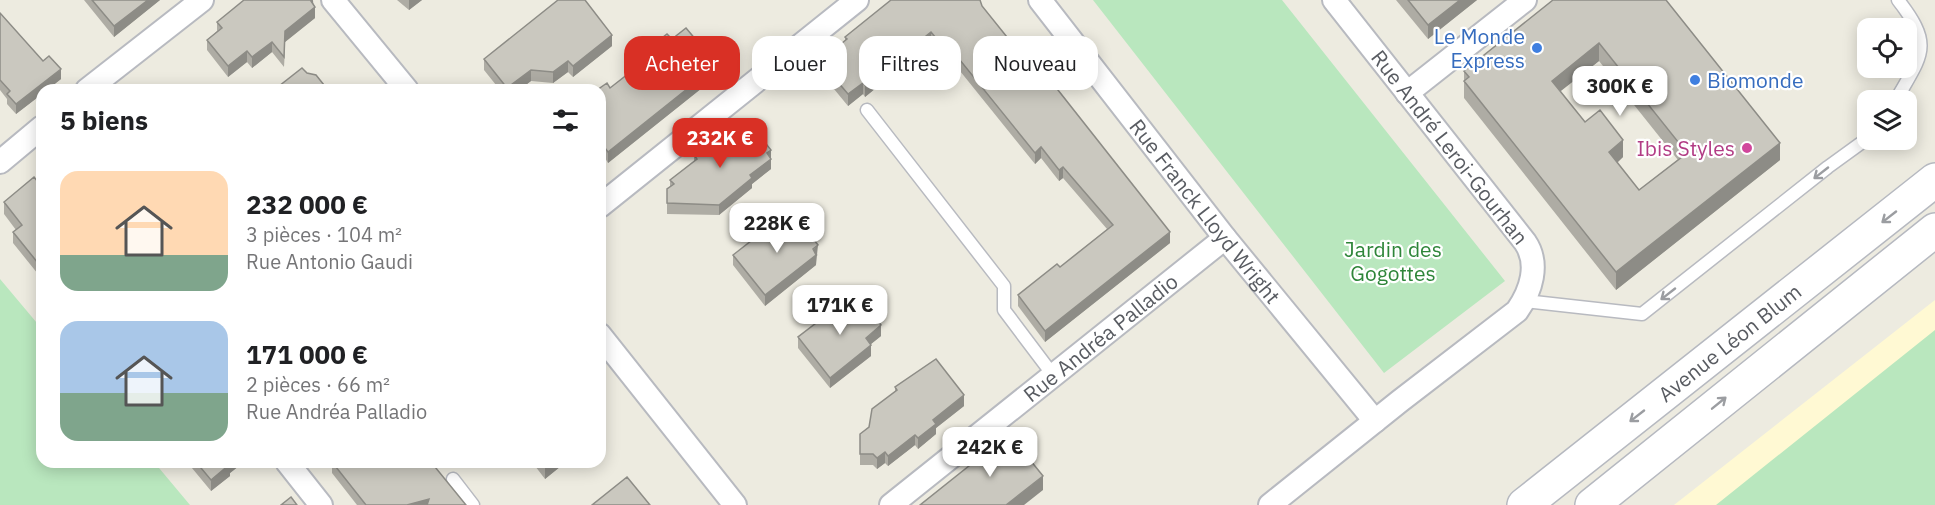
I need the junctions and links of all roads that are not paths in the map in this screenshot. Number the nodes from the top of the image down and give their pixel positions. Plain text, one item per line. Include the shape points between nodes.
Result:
1 (202, 0) edge
2 (333, 0) edge
3 (857, 0) edge
4 (1040, 0) edge
5 (1334, 0) edge
6 (1526, 0) edge
7 (1898, 0) edge
8 (95, 84) edge
9 (402, 84) edge
10 (1902, 90) edge
11 (1407, 93) junction
12 (867, 110) dead end
13 (36, 139) edge
14 (1857, 147) edge
15 (0, 162) edge
16 (1935, 180) edge
17 (606, 201) edge
18 (1935, 230) edge
19 (1225, 238) junction
20 (1525, 301) junction
21 (606, 343) edge
22 (1053, 375) junction
23 (1375, 421) junction
24 (292, 468) edge
25 (453, 480) dead end
26 (321, 505) edge
27 (473, 505) edge
28 (735, 505) edge
29 (891, 505) edge
30 (1270, 505) edge
31 (1524, 505) edge
32 (1592, 505) edge

1 - 8 street
2 - 9 street
3 - 17 street
4 - 19 street, Rue Franck Lloyd Wright
5 - 11 street, Rue André Leroi-Gourhan
6 - 11 street
7 - 10 lane via 1921,38 1918,60
11 - 20 street, Rue André Leroi-Gourhan via 1530,250 1533,274
12 - 22 lane via 1004,286 1004,310
13 - 15 street
14 -> 20 lane via 1642,314
16 -> 31 main road, Avenue Léon Blum
32 -> 18 main road, Avenue Léon Blum
19 - 22 street, Rue Andréa Palladio
19 - 23 street, Rue Franck Lloyd Wright
20 - 23 street
21 - 28 street
22 - 29 street, Rue Andréa Palladio
23 - 30 street
24 - 26 street
25 - 27 lane

